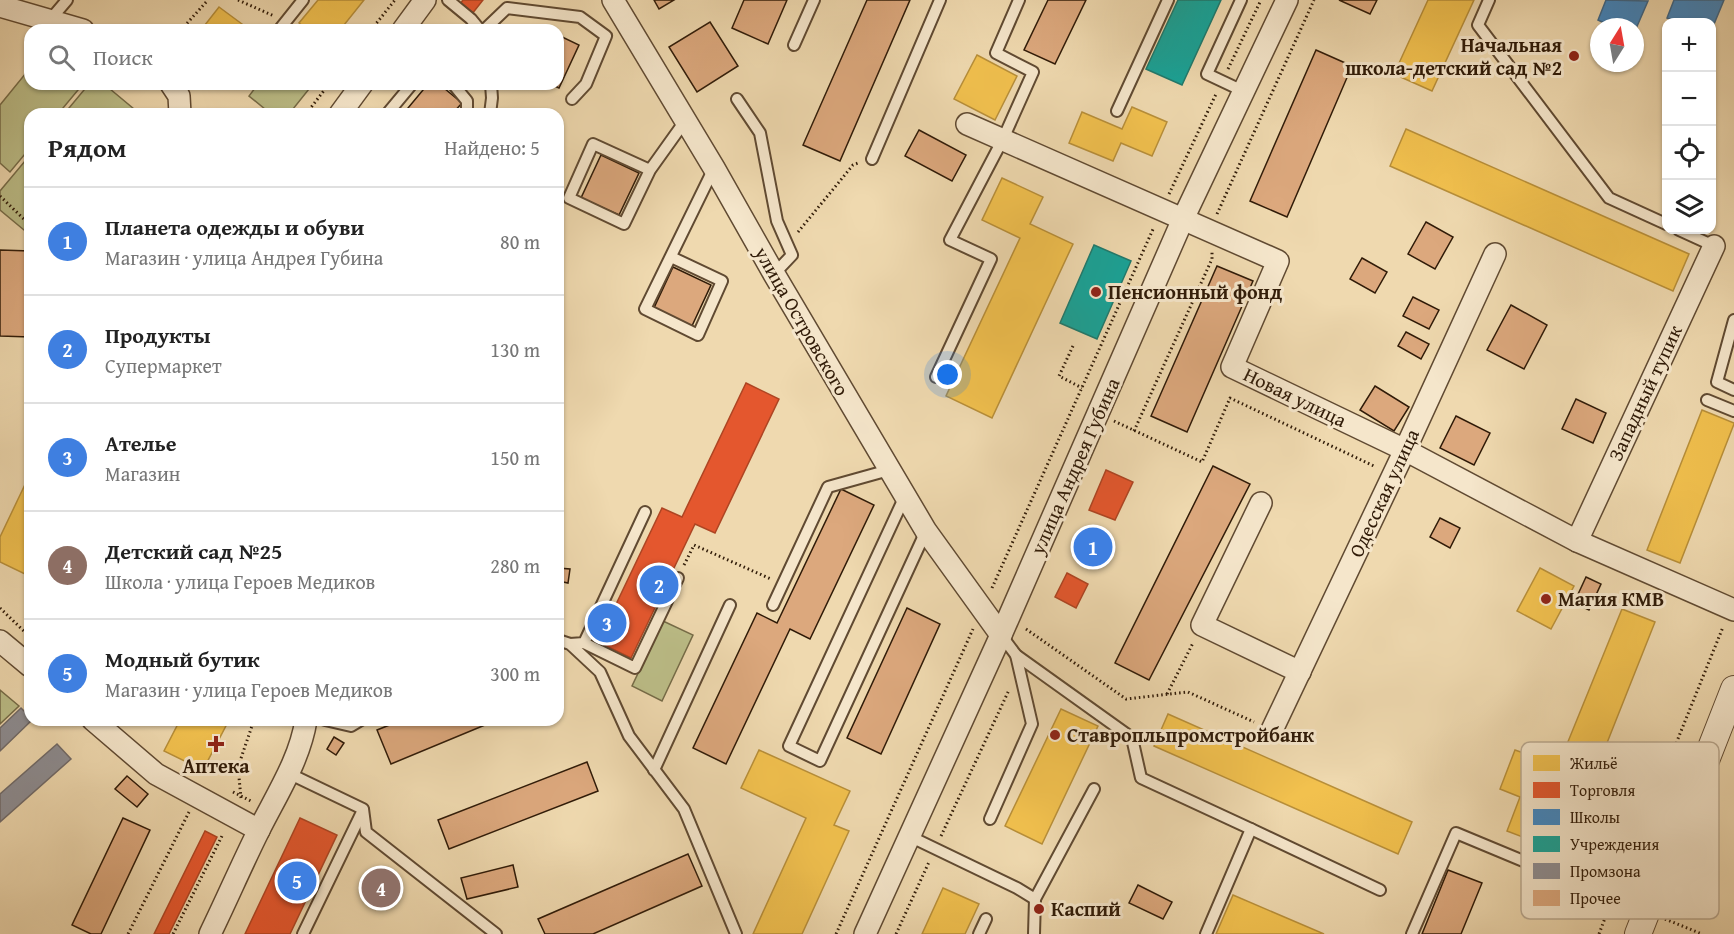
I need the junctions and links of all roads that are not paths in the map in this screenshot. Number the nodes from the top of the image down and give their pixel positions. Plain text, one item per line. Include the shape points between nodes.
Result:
1 (67, 0) edge
2 (303, 0) edge
3 (448, 0) edge
4 (613, 0) edge
5 (814, 0) edge
6 (940, 0) edge
7 (1019, 0) edge
8 (1168, 0) edge
9 (1241, 0) edge
10 (1287, 0) edge
11 (1489, 0) edge
12 (0, 6) edge
13 (50, 20) junction
14 (63, 24) edge
15 (284, 24) edge
16 (476, 24) edge
17 (489, 24) edge
18 (794, 45) dead end
19 (176, 90) edge
20 (358, 90) edge
21 (407, 90) edge
22 (458, 90) edge
23 (491, 90) edge
24 (1243, 91) junction
25 (572, 99) dead end
26 (737, 99) dead end
27 (180, 108) edge
28 (344, 108) edge
29 (392, 108) edge
30 (467, 108) edge
31 (491, 108) edge
32 (1117, 111) dead end
33 (685, 121) junction
34 (967, 124) dead end
35 (1003, 140) junction
36 (872, 159) road end
37 (714, 168) junction
38 (650, 171) junction
39 (1183, 219) junction
40 (1662, 222) edge
41 (1687, 234) edge
42 (1714, 246) joint
43 (1495, 254) dead end
44 (671, 257) junction
45 (774, 274) junction
46 (1734, 320) edge
47 (936, 377) dead end
48 (1734, 390) edge
49 (1707, 400) dead end
50 (1734, 411) edge
51 (1405, 450) junction
52 (889, 470) junction
53 (904, 496) junction
54 (1261, 503) dead end
55 (645, 512) dead end
56 (926, 531) junction
57 (1577, 540) junction
58 (678, 578) road end
59 (730, 605) dead end
60 (773, 605) dead end
61 (1732, 610) edge
62 (1001, 635) junction
63 (0, 641) edge
64 (564, 642) edge
65 (570, 644) junction
66 (584, 644) junction
67 (1016, 655) junction
68 (24, 661) edge
69 (1300, 672) junction
70 (1734, 689) edge
71 (100, 726) edge
72 (305, 726) edge
73 (1272, 730) road end
74 (1713, 742) edge
75 (654, 770) junction
76 (288, 773) junction
77 (1094, 789) dead end
78 (363, 809) junction
79 (990, 819) dead end
80 (1251, 829) junction
81 (259, 830) junction
82 (909, 836) junction
83 (1521, 860) edge
84 (1380, 890) dead end
85 (1035, 899) junction
86 (986, 919) dead end
87 (210, 934) edge
88 (303, 934) edge
89 (496, 934) edge
90 (736, 934) edge
91 (865, 934) edge
92 (979, 934) edge
93 (1034, 934) edge
94 (1206, 934) edge
95 (1412, 934) edge

1 - 13 lane
2 - 15 lane
3 - 16 lane
4 - 33 street, улица Островского
5 - 18 lane
6 - 36 lane
7 - 35 lane via 996,53 1033,72
8 - 32 lane
9 - 24 lane via 1207,74
10 - 24 street, улица Андрея Губина
11 - 40 lane via 1478,25 1609,198
12 - 13 street
13 - 14 street
17 - 25 lane via 507,8 580,17 606,36 586,84
19 - 27 street
20 - 28 street
21 - 29 lane
22 - 30 lane
23 - 31 lane
24 - 39 street, улица Андрея Губина
26 - 45 lane via 760,133 777,221 792,255
33 - 37 street, улица Островского
33 - 38 lane
34 - 35 street, Новая улица
35 - 39 street, Новая улица
35 - 47 lane via 950,240 991,260
37 - 44 lane
37 - 45 street, улица Островского
38 - 38 lane via 624,224 569,198 593,144
39 - 51 street, Новая улица via 1278,261 1232,367
39 - 62 street, улица Андрея Губина
41 - 42 lane
42 - 57 street, Западный тупик
43 - 51 street, Одесская улица
44 - 44 lane via 722,281 698,335 645,309
45 - 52 street, улица Островского
46 - 48 lane via 1717,382
49 - 50 lane
51 - 57 street, Новая улица
51 - 69 street, Одесская улица
52 - 53 street, улица Островского
52 - 60 lane via 828,487
53 - 56 street, улица Островского
53 - 56 lane via 789,746 820,761
54 - 69 street via 1202,625
55 - 66 lane
56 - 62 street, улица Островского
57 - 61 street, Новая улица
58 - 66 lane via 634,668
59 - 75 lane
62 - 67 lane
62 - 82 street, улица Андрея Губина
63 - 68 street
64 - 65 lane
65 - 66 lane
65 - 75 lane via 600,672 628,736
67 - 79 lane via 1032,724
67 - 80 lane via 1132,738 1140,778
69 - 73 street, Одесская улица
70 - 74 street
71 - 81 street via 156,774
72 - 76 street
75 - 90 lane via 684,809
76 - 78 lane
76 - 81 street
77 - 85 lane
78 - 88 lane
78 - 89 lane via 366,832
80 - 84 lane
80 - 94 lane
81 - 87 street
82 - 85 lane
82 - 91 street, улица Андрея Губина
83 - 95 lane via 1456,833
85 - 93 lane
86 - 92 lane

